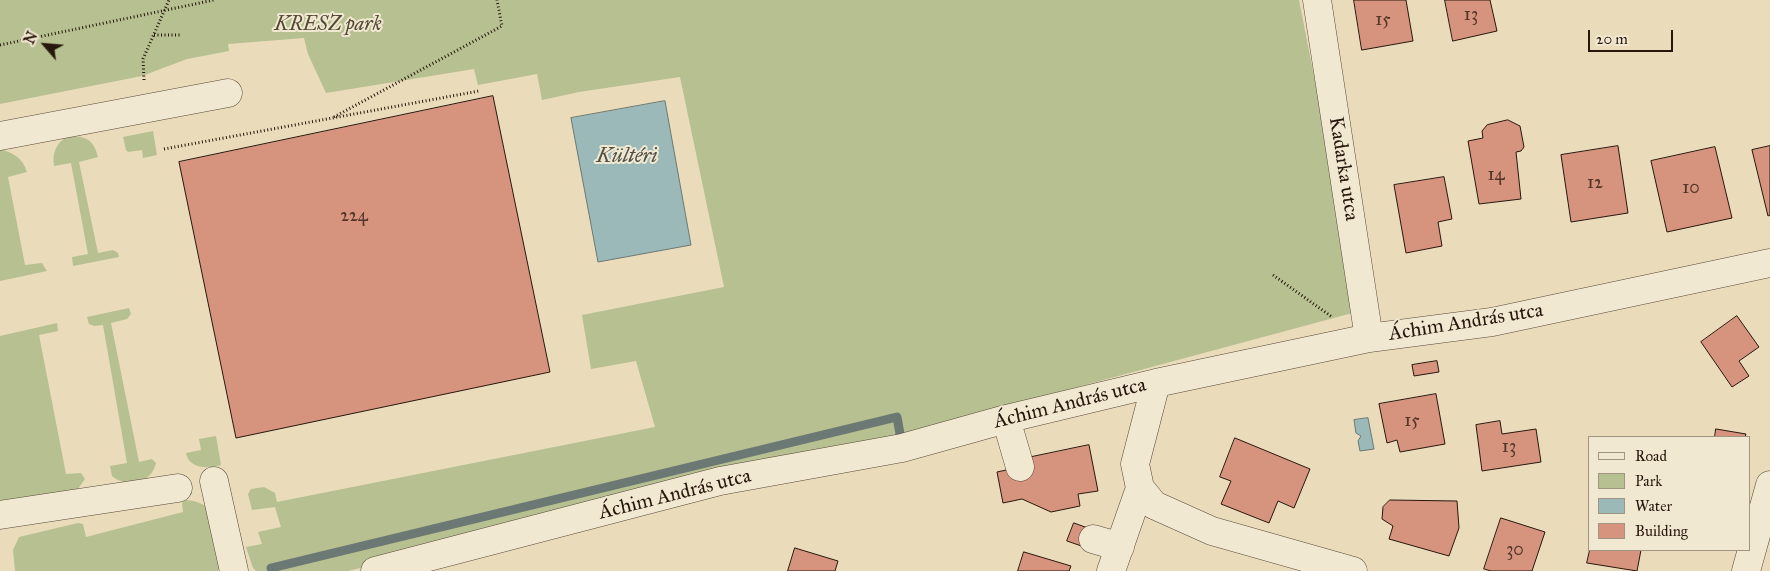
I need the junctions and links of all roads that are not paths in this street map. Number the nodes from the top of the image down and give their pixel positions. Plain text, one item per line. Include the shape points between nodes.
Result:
1 (1317, 0) edge
2 (228, 93) dead end
3 (0, 136) edge
4 (1770, 262) edge
5 (1366, 339) junction
6 (1156, 383) junction
7 (1006, 419) junction
8 (1020, 467) dead end
9 (214, 481) dead end
10 (1770, 485) edge
11 (178, 488) dead end
12 (1140, 488) junction
13 (0, 515) edge
14 (1093, 539) dead end
15 (1116, 559) edge
16 (234, 571) edge
17 (375, 571) edge
18 (1353, 571) edge
19 (1746, 571) edge

1 - 5 street, Kadarka utca
2 - 3 street
4 - 5 street, Áchim András utca via 1492,322
5 - 6 street, Áchim András utca
6 - 7 street, Áchim András utca
6 - 12 street via 1135,464
7 - 8 street
7 - 17 street, Áchim András utca via 902,448 720,482
9 - 16 street
10 - 19 street
11 - 13 street
12 - 15 street
12 - 18 street via 1154,505 1212,531
14 - 15 street

